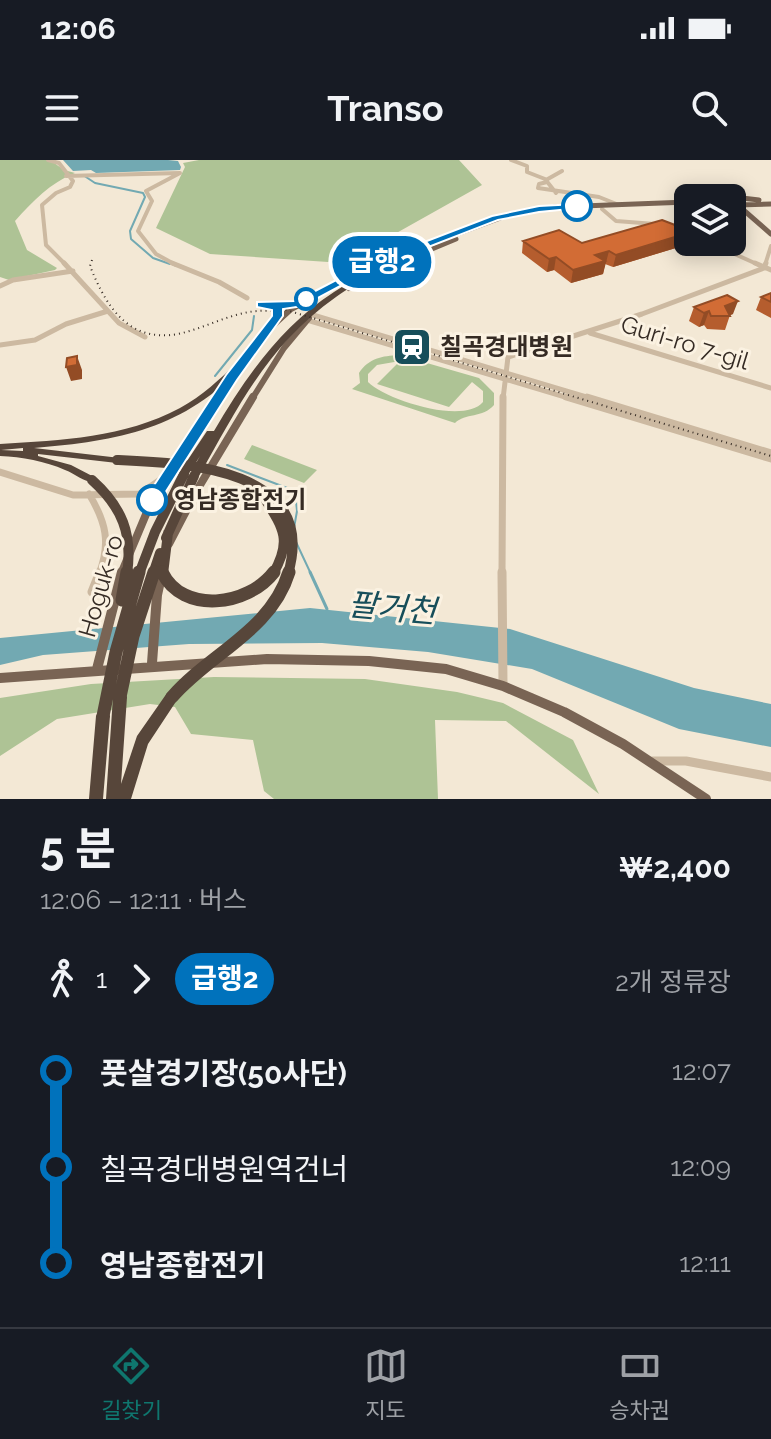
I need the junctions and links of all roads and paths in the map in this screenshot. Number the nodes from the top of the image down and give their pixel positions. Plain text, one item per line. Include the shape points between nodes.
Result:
1 (48, 160) edge
2 (511, 160) edge
3 (562, 171) dead end
4 (66, 176) junction
5 (546, 181) junction
6 (556, 193) junction
7 (746, 198) edge
8 (759, 200) junction
9 (746, 202) edge
10 (769, 202) edge
11 (746, 203) edge
12 (674, 204) edge
13 (619, 205) junction
14 (674, 205) edge
15 (602, 209) junction
16 (746, 212) joint
17 (659, 224) edge
18 (771, 234) edge
19 (771, 246) edge
20 (739, 256) edge
21 (404, 257) junction
22 (767, 269) edge
23 (73, 271) junction
24 (0, 286) edge
25 (247, 298) dead end
26 (108, 311) junction
27 (310, 317) junction
28 (588, 332) junction
29 (145, 337) dead end
30 (0, 345) edge
31 (241, 364) junction
32 (505, 376) junction
33 (771, 388) edge
34 (0, 450) edge
35 (771, 456) edge
36 (116, 461) junction
37 (168, 471) junction
38 (0, 472) edge
39 (189, 475) junction
40 (89, 494) junction
41 (140, 494) junction
42 (146, 512) junction
43 (168, 533) junction
44 (92, 592) dead end
45 (115, 593) junction
46 (157, 595) junction
47 (118, 637) junction
48 (152, 657) junction
49 (100, 659) junction
50 (0, 678) edge
51 (503, 680) junction
52 (653, 761) junction
53 (771, 777) edge
54 (96, 799) edge
55 (113, 799) edge
56 (124, 799) edge
57 (706, 799) edge

1 - 4 street via 59,163
2 - 5 street
3 - 5 street
4 - 23 street via 73,181 70,187 48,198 40,212 46,245
4 - 25 street via 180,173 146,191 152,201 138,231 140,238 166,262 220,280
5 - 6 street
5 - 6 street via 538,188
6 - 13 street via 599,197
7 - 8 main road
8 - 9 main road
8 - 10 main road
10 - 11 main road
10 - 16 main road
12 - 13 main road, Hoguk-ro
13 - 21 main road, Hoguk-ro via 511,214
14 - 15 main road, Hoguk-ro
15 - 17 street, Hoguk-ro via 623,223
15 - 21 main road, Hoguk-ro via 505,219
16 - 18 main road
19 - 22 street
20 - 22 street
21 - 27 main road, Hoguk-ro
21 - 31 main road, Hoguk-ro via 349,276 299,304 264,333
21 - 39 highway via 337,292 291,327
22 - 28 street
23 - 24 street
23 - 26 street
26 - 29 street via 127,331
26 - 30 street via 35,340
27 - 32 street
27 - 46 main road, Hoguk-ro via 286,346 189,502 167,548
28 - 32 street via 508,357
28 - 33 street, Guri-ro 7-gil
31 - 34 highway via 196,402 142,430 100,440
31 - 37 main road, Hoguk-ro
32 - 35 street
32 - 51 street
34 - 36 highway
34 - 47 highway, bridge via 60,464 92,480 118,508 132,544
36 - 43 highway, bridge via 200,469 242,482 277,515 284,554 273,576 254,591 224,600 195,599 165,579
36 - 56 highway, bridge via 201,467 234,475 276,501 290,526 293,552 281,592 268,613 172,697 142,741
37 - 41 street
37 - 42 main road, Hoguk-ro
38 - 40 street via 73,495
39 - 43 highway, bridge
39 - 47 highway, bridge via 152,536
40 - 41 street
40 - 44 street via 105,518 109,545
41 - 42 street via 146,499
42 - 45 main road, Hoguk-ro
43 - 55 highway, bridge via 136,625 120,697
45 - 46 main road via 121,603 133,606
45 - 49 main road, Hoguk-ro
46 - 48 main road, Hoguk-ro
47 - 54 highway, bridge via 103,716
48 - 49 main road
48 - 51 main road via 301,656 415,664
49 - 50 main road
51 - 52 main road
52 - 53 street via 686,761
52 - 57 main road

